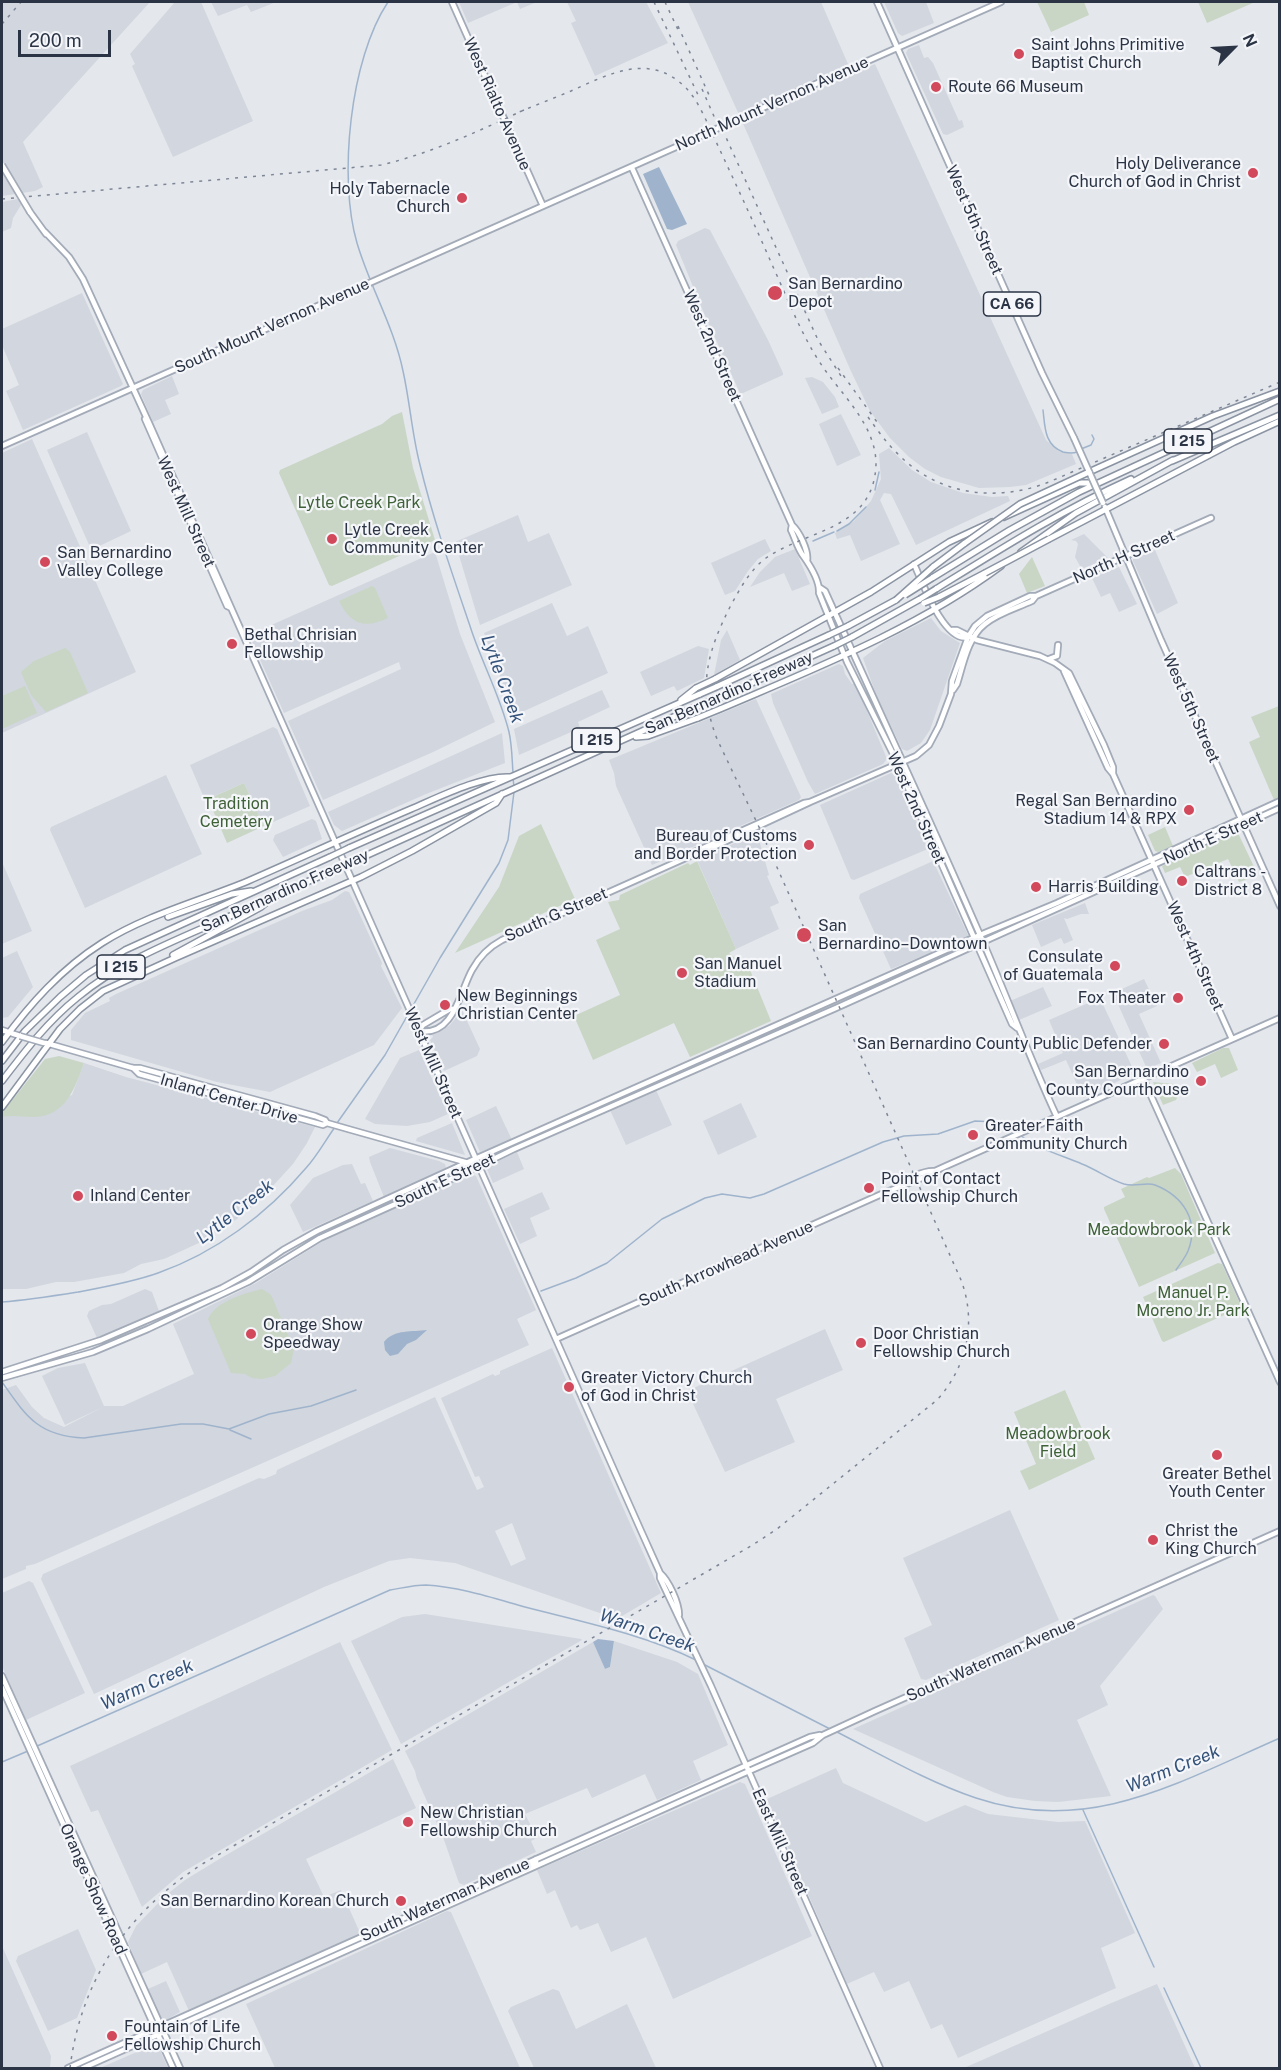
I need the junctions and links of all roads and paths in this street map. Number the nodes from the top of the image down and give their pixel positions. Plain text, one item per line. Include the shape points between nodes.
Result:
1 (452, 2) edge
2 (877, 2) edge
3 (1001, 2) edge
4 (898, 47) junction
5 (2, 165) edge
6 (632, 168) junction
7 (543, 206) junction
8 (132, 388) junction
9 (1280, 391) edge
10 (1280, 399) edge
11 (1280, 415) edge
12 (1280, 421) edge
13 (2, 446) edge
14 (1173, 460) junction
15 (1089, 472) junction
16 (1097, 483) junction
17 (1104, 506) junction
18 (1211, 518) dead end
19 (1125, 557) junction
20 (914, 564) junction
21 (819, 587) junction
22 (896, 600) junction
23 (922, 601) junction
24 (934, 608) junction
25 (835, 612) junction
26 (828, 616) junction
27 (970, 638) junction
28 (1058, 645) dead end
29 (852, 652) junction
30 (845, 656) junction
31 (1049, 659) junction
32 (698, 691) junction
33 (863, 692) junction
34 (876, 705) junction
35 (631, 738) junction
36 (903, 761) junction
37 (897, 764) junction
38 (497, 779) junction
39 (502, 794) junction
40 (1280, 801) edge
41 (1280, 808) edge
42 (1238, 820) junction
43 (1244, 825) junction
44 (335, 842) junction
45 (1153, 861) junction
46 (352, 880) junction
47 (261, 889) junction
48 (272, 897) junction
49 (1280, 906) edge
50 (980, 935) junction
51 (973, 938) junction
52 (982, 942) junction
53 (976, 945) junction
54 (88, 953) junction
55 (990, 974) junction
56 (118, 983) junction
57 (1006, 999) junction
58 (1280, 1018) edge
59 (1017, 1028) junction
60 (2, 1030) edge
61 (419, 1031) junction
62 (12, 1033) junction
63 (1232, 1039) junction
64 (2, 1042) edge
65 (47, 1043) junction
66 (2, 1060) edge
67 (1143, 1078) junction
68 (2, 1081) edge
69 (2, 1107) edge
70 (1056, 1117) junction
71 (476, 1159) junction
72 (466, 1162) junction
73 (479, 1166) junction
74 (556, 1339) junction
75 (2, 1371) edge
76 (4, 1377) edge
77 (1280, 1382) edge
78 (635, 1517) joint
79 (1280, 1531) edge
80 (2, 1676) edge
81 (2, 1688) edge
82 (20, 1722) junction
83 (823, 1735) junction
84 (810, 1737) junction
85 (780, 1757) junction
86 (747, 1769) junction
87 (536, 1859) junction
88 (515, 1876) junction
89 (159, 2028) junction
90 (161, 2034) junction
91 (68, 2068) edge
92 (83, 2068) edge
93 (173, 2068) edge
94 (180, 2068) edge
95 (880, 2068) edge

1 - 7 main road, West Rialto Avenue
2 - 4 main road, West 5th Street / CA 66
3 - 4 main road, North Mount Vernon Avenue
4 - 6 main road, North Mount Vernon Avenue, bridge
4 - 15 main road, West 5th Street / CA 66, bridge
5 - 8 main road, West Mill Street, bridge via 30,212 69,256 84,281
6 - 7 main road, North Mount Vernon Avenue
6 - 21 main road, West 2nd Street
7 - 8 main road, South Mount Vernon Avenue
8 - 13 main road, South Mount Vernon Avenue
8 - 44 main road, West Mill Street
9 - 15 highway via 1227,410
10 - 16 highway, San Bernardino Freeway / I 215
11 - 14 highway, San Bernardino Freeway / I 215
12 - 17 highway
14 - 23 highway, San Bernardino Freeway / I 215, bridge via 1023,535
14 - 24 highway via 1066,519 988,576
15 - 17 main road, West 5th Street / CA 66, bridge
15 - 22 highway, bridge via 1020,504 922,575
16 - 20 highway via 1079,483 973,530
16 - 22 highway, San Bernardino Freeway / I 215, bridge via 1010,530
17 - 19 main road, West 5th Street
17 - 23 highway, bridge
18 - 19 main road, North H Street
19 - 27 main road, North H Street via 1036,596 984,624
19 - 42 main road, West 5th Street
20 - 24 main road
20 - 25 highway
21 - 25 main road, West 2nd Street
21 - 26 main road, West 2nd Street
22 - 32 highway, San Bernardino Freeway / I 215, bridge via 745,675
23 - 35 highway, San Bernardino Freeway / I 215, bridge via 834,646
24 - 27 main road via 952,630
24 - 29 highway
25 - 26 highway
25 - 29 main road, West 2nd Street
26 - 30 main road, West 2nd Street
26 - 32 highway, bridge
27 - 31 main road
27 - 36 main road, South G Street via 957,684 929,745
28 - 31 main road via 1057,656
29 - 30 highway
29 - 34 main road, West 2nd Street
30 - 33 main road, West 2nd Street
30 - 35 highway, bridge via 720,710 648,736
31 - 45 main road, West 4th Street via 1064,670
32 - 38 highway, San Bernardino Freeway / I 215 via 673,706 510,777
33 - 34 main road
33 - 37 main road, West 2nd Street
34 - 36 main road, West 2nd Street
35 - 39 highway, San Bernardino Freeway / I 215
36 - 37 main road, South G Street
36 - 50 main road, West 2nd Street
37 - 51 main road, West 2nd Street
37 - 61 main road, South G Street via 496,943 476,963 452,1016 426,1032
38 - 44 highway via 441,796
38 - 47 highway, San Bernardino Freeway / I 215, bridge
39 - 46 highway via 496,803
39 - 48 highway, San Bernardino Freeway / I 215, bridge
40 - 42 main road, North E Street
41 - 43 main road, North E Street
42 - 43 main road, West 5th Street
42 - 45 main road, North E Street
43 - 45 main road, North E Street
43 - 49 main road, West 5th Street
44 - 46 main road, West Mill Street
44 - 54 highway via 129,929
45 - 50 main road, North E Street
45 - 52 main road, North E Street via 1075,902
45 - 63 main road, West 4th Street
46 - 56 highway
46 - 61 main road, West Mill Street
47 - 54 highway via 232,894 148,924
47 - 66 highway, San Bernardino Freeway / I 215 via 125,950 86,975 44,1012
48 - 56 highway via 252,912
48 - 68 highway, San Bernardino Freeway / I 215 via 118,968 51,1021
50 - 51 main road, North E Street
50 - 52 main road, West 2nd Street
51 - 53 main road, West 2nd Street
51 - 71 main road, South E Street
52 - 53 main road, North E Street
52 - 57 main road, West 2nd Street
53 - 55 main road, West 2nd Street
53 - 73 main road, South E Street
54 - 62 highway via 45,990
55 - 57 main road
55 - 59 main road, West 2nd Street
56 - 65 highway via 80,1009
57 - 59 main road, West 2nd Street
58 - 63 main road, South Arrowhead Avenue
59 - 70 main road, West 2nd Street
60 - 62 main road, Inland Center Drive
61 - 71 main road, West Mill Street
62 - 64 highway
62 - 65 main road, Inland Center Drive, bridge
63 - 67 main road, South Arrowhead Avenue
65 - 69 highway
65 - 72 main road, Inland Center Drive
67 - 70 main road, South Arrowhead Avenue
67 - 77 main road
70 - 74 main road, South Arrowhead Avenue
71 - 72 main road, South E Street
71 - 73 main road, West Mill Street
72 - 73 main road, Inland Center Drive
72 - 75 main road, South E Street via 304,1238 222,1288 101,1340
73 - 74 main road, West Mill Street
73 - 76 main road, South E Street via 320,1238 242,1285 140,1333 98,1351
74 - 78 main road, West Mill Street
78 - 86 main road, East Mill Street
79 - 83 main road, South Waterman Avenue
80 - 82 main road
81 - 82 main road
82 - 89 main road, Orange Show Road
83 - 84 main road, South Waterman Avenue
83 - 85 main road, South Waterman Avenue
84 - 85 main road
84 - 86 main road, South Waterman Avenue
85 - 86 main road, South Waterman Avenue
86 - 87 main road, South Waterman Avenue
86 - 88 main road, South Waterman Avenue
86 - 95 main road, East Mill Street
87 - 88 main road via 536,1863
87 - 89 main road, South Waterman Avenue
88 - 90 main road, South Waterman Avenue
89 - 90 main road, Orange Show Road
89 - 91 main road, South Waterman Avenue
90 - 92 main road, South Waterman Avenue
90 - 93 main road
90 - 94 main road

